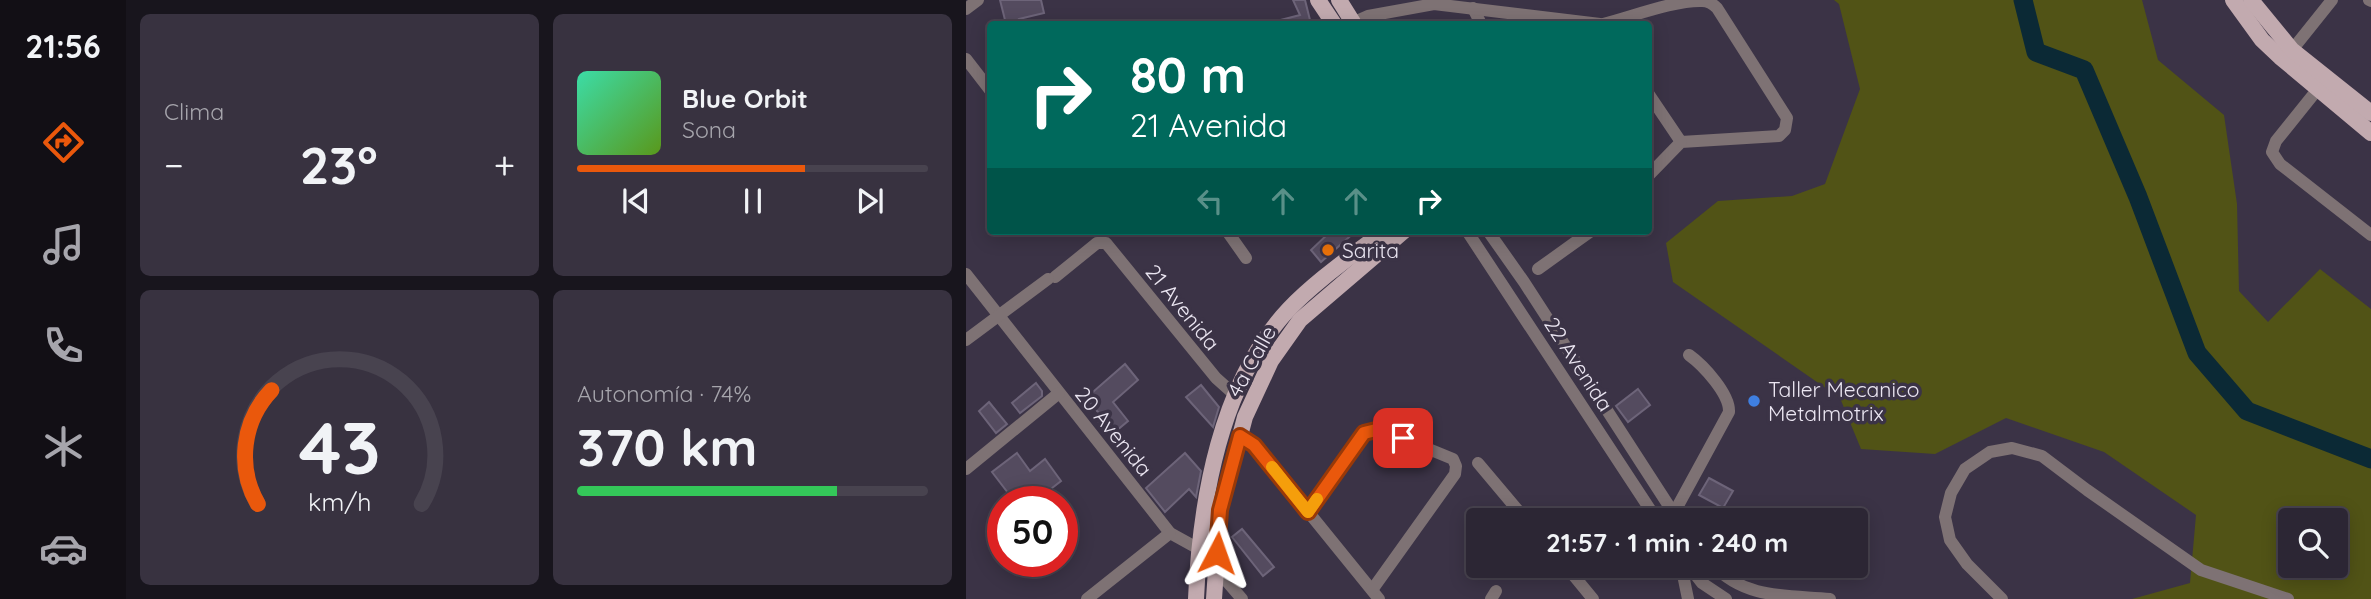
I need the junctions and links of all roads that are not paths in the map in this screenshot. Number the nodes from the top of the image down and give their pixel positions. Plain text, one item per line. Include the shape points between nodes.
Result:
1 (978, 0) edge
2 (1318, 0) edge
3 (1339, 0) edge
4 (2233, 0) edge
5 (2251, 0) edge
6 (2332, 0) edge
7 (1473, 8) junction
8 (966, 9) edge
9 (1332, 21) edge
10 (1350, 21) edge
11 (1358, 21) edge
12 (1480, 21) edge
13 (1578, 21) edge
14 (1614, 21) edge
15 (2292, 50) junction
16 (966, 59) edge
17 (987, 86) edge
18 (2317, 90) junction
19 (1652, 99) edge
20 (2371, 113) edge
21 (2371, 133) edge
22 (1681, 142) junction
23 (1652, 172) edge
24 (1230, 235) edge
25 (1379, 235) edge
26 (1399, 235) edge
27 (1470, 235) edge
28 (1491, 235) edge
29 (1585, 235) edge
30 (2371, 235) edge
31 (1246, 258) dead end
32 (1538, 269) dead end
33 (966, 274) edge
34 (1524, 282) junction
35 (1508, 292) junction
36 (1000, 316) junction
37 (966, 340) edge
38 (1689, 355) dead end
39 (1059, 393) junction
40 (1235, 395) junction
41 (1240, 436) junction
42 (1478, 463) dead end
43 (966, 469) edge
44 (1516, 508) edge
45 (1649, 508) edge
46 (1666, 508) edge
47 (1677, 508) edge
48 (1308, 512) junction
49 (1170, 533) junction
50 (1199, 549) junction
51 (1216, 570) junction
52 (1575, 578) edge
53 (1684, 578) edge
54 (1698, 578) edge
55 (1726, 578) edge
56 (1375, 595) edge
57 (1087, 599) edge
58 (1196, 599) edge
59 (1214, 599) edge
60 (1242, 599) edge
61 (1593, 599) edge
62 (1688, 599) edge
63 (1726, 599) edge
64 (1830, 599) edge
65 (2003, 599) edge
66 (2288, 599) edge

1 - 8 street
2 - 9 main road
3 - 10 main road
4 - 18 main road via 2262,40
5 - 15 main road
6 - 15 street
7 - 11 street via 1434,4
7 - 12 street
7 - 13 street
14 - 22 street via 1710,2 1787,118 1779,136
15 - 20 main road
16 - 17 street
18 - 21 main road
18 - 30 street via 2272,152 2280,164
19 - 22 street
22 - 23 street
24 - 31 street
25 - 40 main road, 4a Calle via 1288,310 1256,353
26 - 41 main road, 4a Calle via 1319,302 1284,340 1250,405
27 - 35 street, 22 Avenida
28 - 34 street, 22 Avenida
29 - 32 street
33 - 36 street, 20 Avenida
34 - 35 street
34 - 46 street, 22 Avenida
35 - 45 street, 22 Avenida
36 - 37 street
36 - 39 street, 20 Avenida
36 - 40 street, 21 Avenida via 1103,243
38 - 47 street via 1701,364 1730,405
39 - 43 street
39 - 49 street, 20 Avenida
40 - 50 main road, 4a Calle via 1211,478
41 - 48 street via 1254,445
41 - 51 main road, 4a Calle via 1220,510
42 - 44 street
48 - 56 street
48 - 56 street via 1359,437 1369,430 1380,429 1449,456 1456,463 1455,474
49 - 50 street, 20 Avenida
49 - 57 street
50 - 51 street, 20 Avenida
50 - 58 main road, 4a Calle
51 - 59 main road, 4a Calle
51 - 60 street, 20 Avenida
52 - 61 street
53 - 62 street
54 - 63 street
55 - 64 street via 1751,592
65 - 66 street via 1950,540 1945,517 1951,493 1965,469 1990,452 2012,448 2042,456 2202,570

